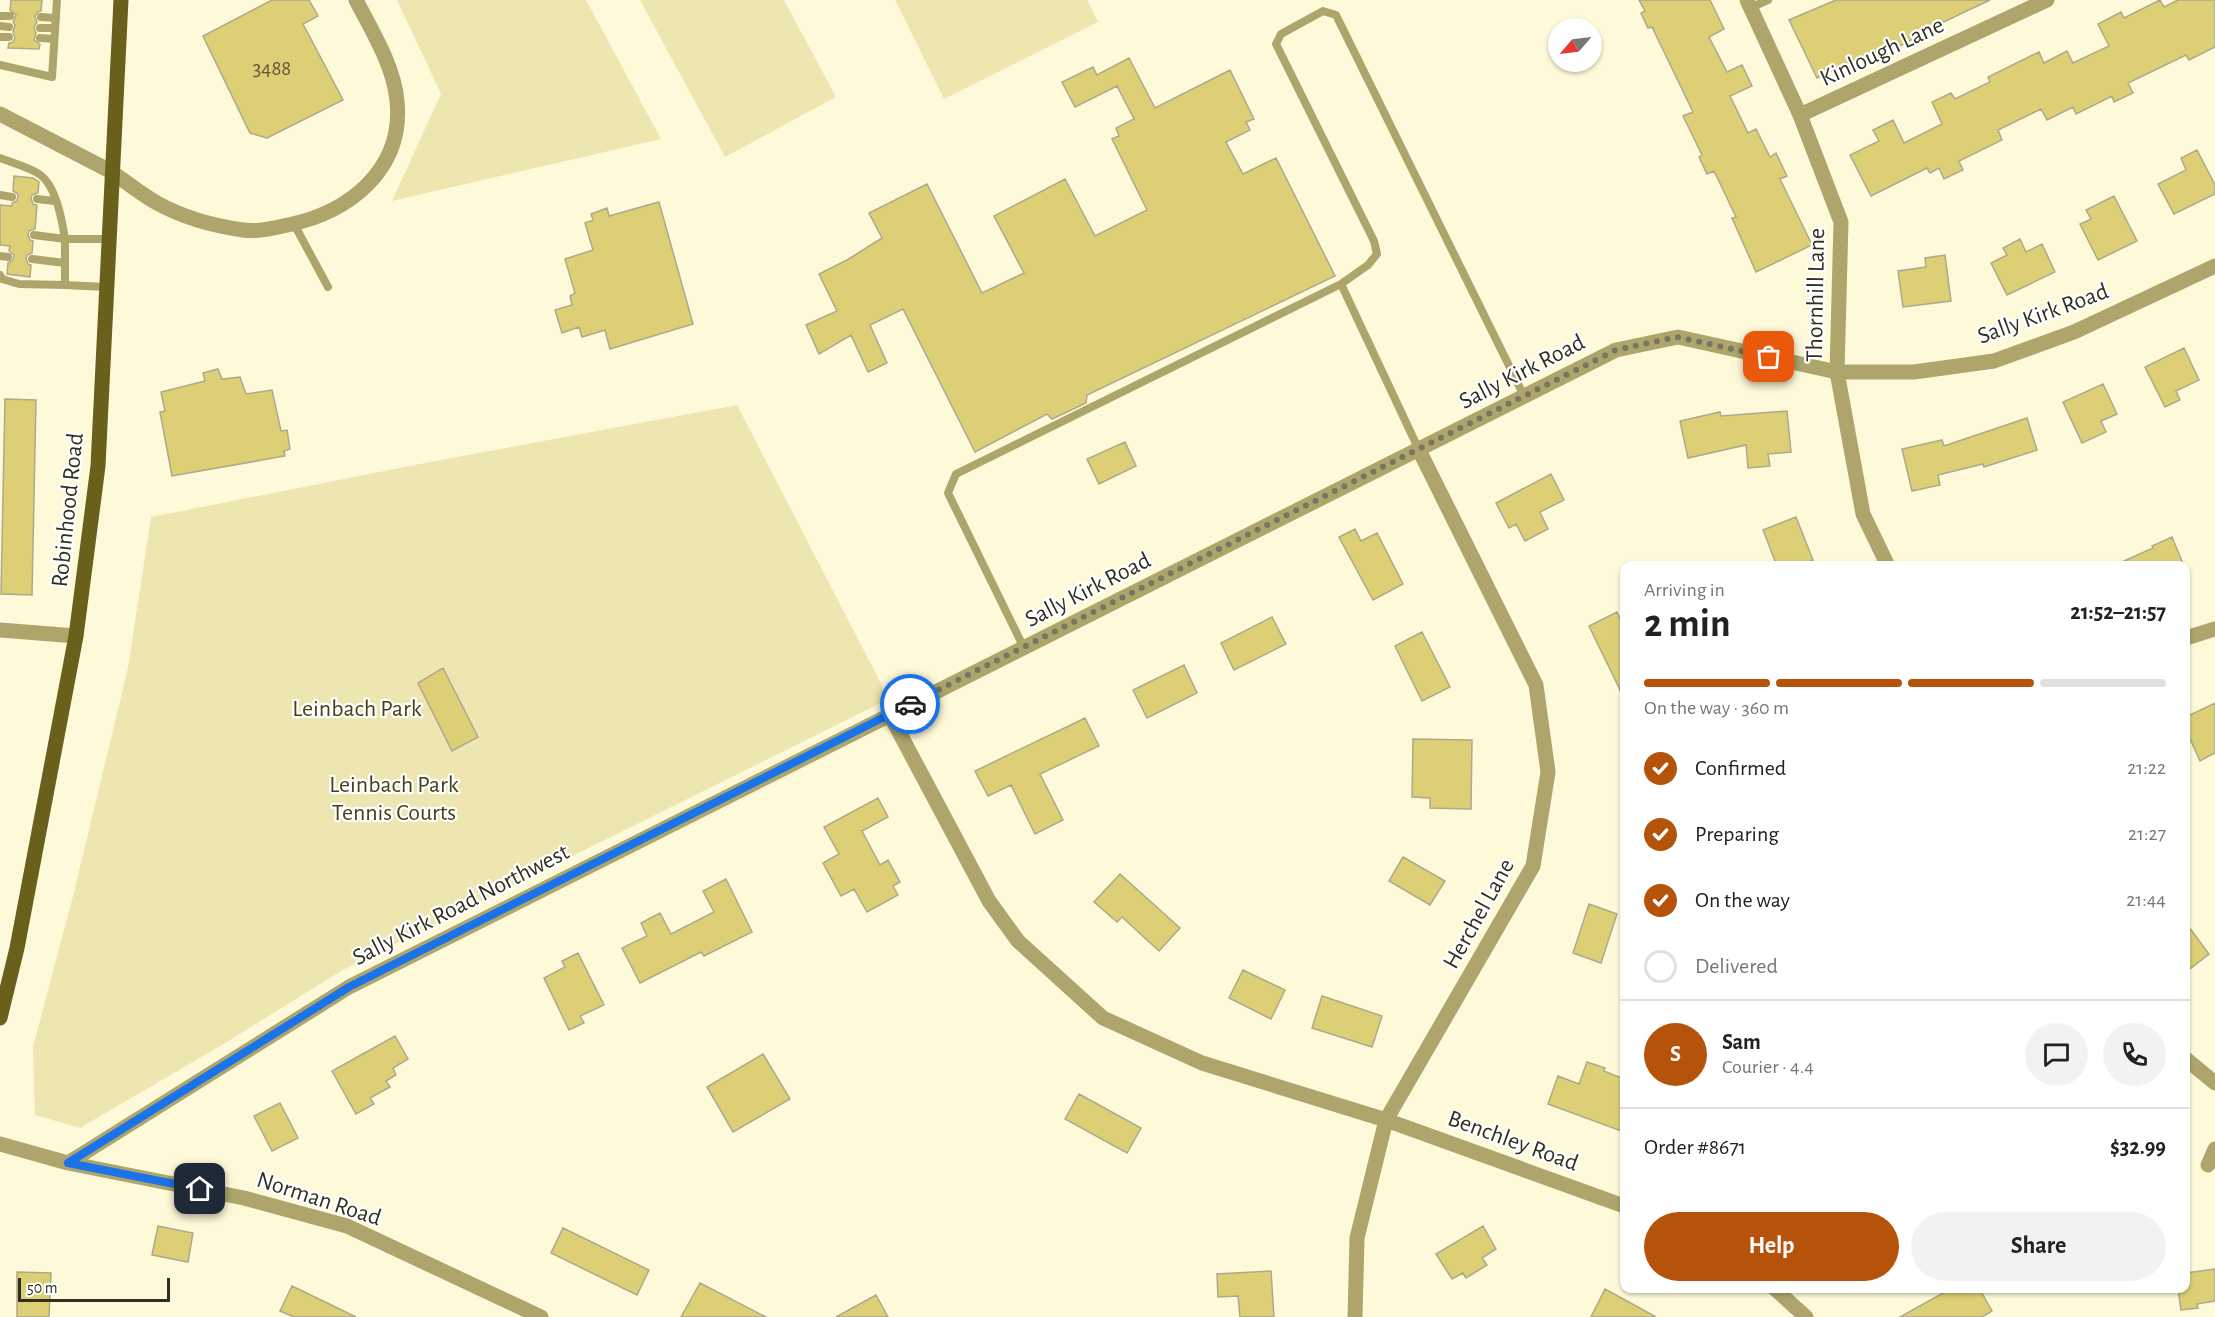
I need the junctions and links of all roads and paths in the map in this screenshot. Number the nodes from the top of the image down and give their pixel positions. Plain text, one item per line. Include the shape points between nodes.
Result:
1 (57, 0) edge
2 (121, 0) edge
3 (356, 0) edge
4 (1768, 0) edge
5 (2048, 0) edge
6 (1748, 4) edge
7 (0, 16) edge
8 (10, 16) dead end
9 (41, 17) dead end
10 (56, 18) junction
11 (40, 28) dead end
12 (55, 28) junction
13 (40, 38) dead end
14 (54, 39) junction
15 (0, 66) edge
16 (0, 114) edge
17 (1800, 115) junction
18 (0, 158) edge
19 (112, 172) junction
20 (0, 195) edge
21 (12, 197) dead end
22 (37, 199) dead end
23 (55, 201) junction
24 (294, 224) junction
25 (34, 235) dead end
26 (65, 239) junction
27 (110, 239) junction
28 (32, 259) dead end
29 (64, 263) junction
30 (2215, 266) edge
31 (0, 275) edge
32 (1341, 284) junction
33 (65, 285) junction
34 (106, 287) junction
35 (328, 287) dead end
36 (1837, 372) junction
37 (1524, 396) junction
38 (1419, 450) junction
39 (1886, 561) edge
40 (2215, 628) edge
41 (0, 630) edge
42 (76, 636) junction
43 (2190, 637) edge
44 (1024, 648) junction
45 (890, 715) junction
46 (0, 1018) edge
47 (2190, 1062) edge
48 (2215, 1083) edge
49 (1386, 1120) junction
50 (0, 1144) edge
51 (2215, 1149) edge
52 (68, 1163) junction
53 (2208, 1165) dead end
54 (1620, 1199) edge
55 (1780, 1293) edge
56 (541, 1317) edge
57 (1355, 1317) edge
58 (1806, 1317) edge

1 - 10 lane
2 - 19 main road, Robinhood Road
3 - 24 street via 392,75 397,100 394,140 372,181 359,194
4 - 6 lane
5 - 17 street, Kinlough Lane
6 - 17 street, Thornhill Lane
7 - 8 lane
9 - 10 lane
10 - 12 lane
11 - 12 lane
12 - 14 lane
13 - 14 lane
14 - 15 lane via 52,77
16 - 19 street
17 - 36 street, Thornhill Lane via 1841,222
18 - 23 lane via 45,179
19 - 24 street via 157,203 218,225 263,230
19 - 27 main road, Robinhood Road
20 - 21 lane
22 - 23 lane
23 - 26 lane
24 - 35 lane
25 - 26 lane
26 - 27 lane
26 - 29 lane
27 - 34 main road, Robinhood Road
28 - 29 lane
29 - 33 lane
30 - 36 street, Sally Kirk Road via 2074,332 1994,361 1914,372
31 - 33 lane via 19,284
32 - 37 lane via 1377,254 1374,241 1276,44 1281,33 1323,11 1336,15
32 - 38 lane
32 - 44 lane via 956,474 948,493
33 - 34 lane
34 - 42 main road, Robinhood Road via 98,466
36 - 37 street, Sally Kirk Road via 1677,337 1616,350
36 - 39 street, Thornhill Lane via 1863,514
37 - 38 street, Sally Kirk Road
38 - 44 street, Sally Kirk Road
38 - 49 street, Herchel Lane via 1536,685 1548,772 1533,866
40 - 43 street
41 - 42 street
42 - 46 main road, Robinhood Road via 17,948
44 - 45 street, Sally Kirk Road
45 - 49 street, Benchley Road via 989,901 1018,941 1103,1018 1202,1063
45 - 52 street, Sally Kirk Road Northwest via 349,987
47 - 48 street
49 - 54 street, Benchley Road
49 - 57 street, Herchel Lane via 1358,1238
50 - 52 street, Norman Road
51 - 53 street
52 - 56 street, Norman Road via 244,1198 347,1226
55 - 58 street

